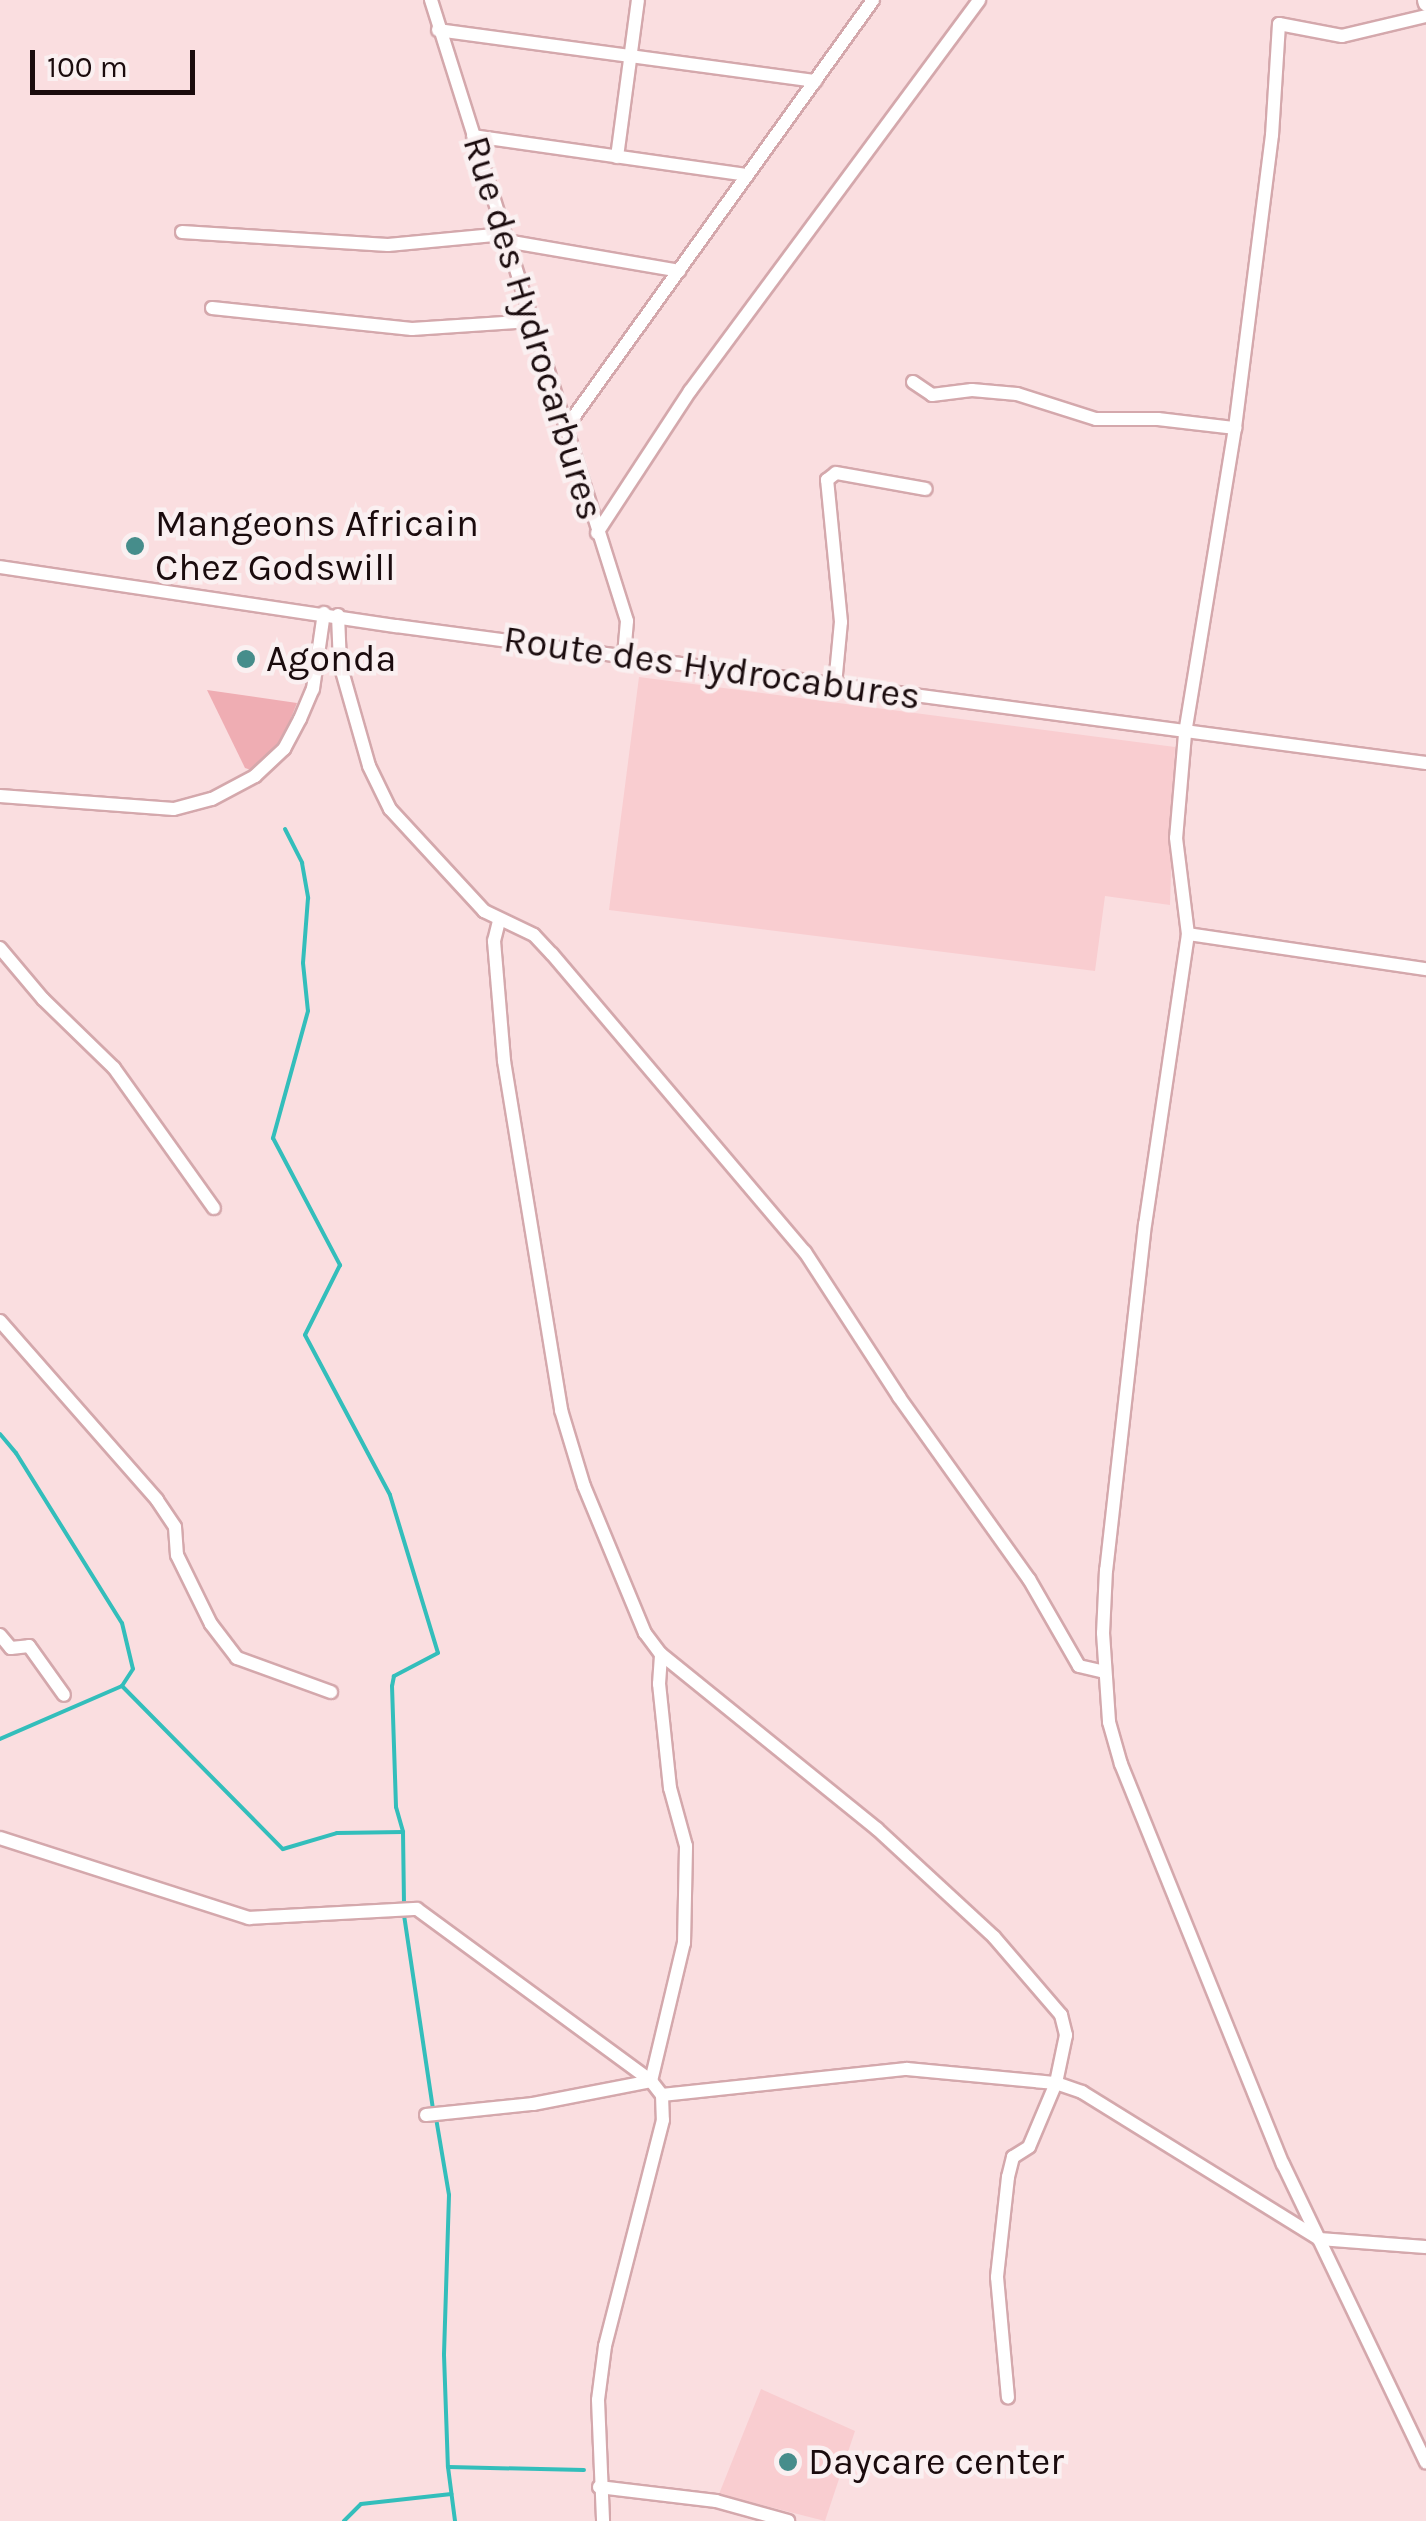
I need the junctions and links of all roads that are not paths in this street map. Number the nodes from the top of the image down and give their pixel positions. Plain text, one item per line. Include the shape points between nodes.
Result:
1 (431, 0) edge
2 (638, 0) edge
3 (873, 0) edge
4 (979, 3) edge
5 (1426, 16) edge
6 (438, 30) junction
7 (628, 58) junction
8 (816, 82) junction
9 (473, 136) junction
10 (617, 157) junction
11 (747, 175) junction
12 (182, 232) dead end
13 (505, 238) junction
14 (679, 270) junction
15 (212, 308) dead end
16 (531, 321) junction
17 (913, 382) dead end
18 (1235, 428) junction
19 (565, 429) junction
20 (926, 489) dead end
21 (598, 533) junction
22 (0, 567) edge
23 (331, 614) junction
24 (624, 656) junction
25 (835, 685) junction
26 (1186, 734) junction
27 (1426, 763) edge
28 (0, 796) edge
29 (499, 921) junction
30 (1188, 934) junction
31 (0, 948) edge
32 (1426, 969) edge
33 (214, 1208) dead end
34 (0, 1321) edge
35 (0, 1635) edge
36 (661, 1654) junction
37 (1104, 1672) junction
38 (332, 1692) dead end
39 (64, 1695) dead end
40 (0, 1838) edge
41 (651, 2081) junction
42 (1056, 2083) junction
43 (662, 2095) junction
44 (432, 2114) dead end
45 (1320, 2239) junction
46 (1426, 2246) edge
47 (1008, 2398) dead end
48 (1426, 2462) edge
49 (599, 2487) junction
50 (603, 2521) edge
51 (788, 2521) edge

1 - 6 street, Rue des Hydrocarbures
2 - 7 street
3 - 8 street
4 - 21 street via 690,391
5 - 18 street via 1342,36 1279,24 1272,135
6 - 7 street
6 - 9 street, Rue des Hydrocarbures
7 - 8 street
7 - 10 street
8 - 11 street
9 - 10 street
9 - 13 street, Rue des Hydrocarbures
10 - 11 street
11 - 14 street
12 - 13 street via 388,245
13 - 14 street
13 - 16 street, Rue des Hydrocarbures
14 - 19 street
15 - 16 street via 412,329
16 - 19 street, Rue des Hydrocarbures
17 - 18 street via 932,395 1017,394 1096,419
18 - 26 street
19 - 21 street, Rue des Hydrocarbures
20 - 25 street via 836,473 827,480 841,622
21 - 24 street, Rue des Hydrocarbures via 627,621
22 - 23 street, Route des Hydrocabures
23 - 24 street, Route des Hydrocabures
23 - 28 street via 300,719 284,749 255,776 212,799 174,809
23 - 29 street via 340,664 390,809
24 - 25 street, Route des Hydrocabures
25 - 26 street, Route des Hydrocabures
26 - 27 street, Route des Hydrocabures
26 - 30 street via 1176,838
29 - 36 street via 494,941 504,1061 561,1410 613,1561
29 - 37 street via 534,934 805,1252 899,1398 1029,1578 1079,1666
30 - 32 street
30 - 37 street via 1108,1550
31 - 33 street via 114,1068
34 - 38 street via 158,1500 211,1624 237,1658
35 - 39 street via 11,1648 29,1646
36 - 41 street via 670,1788 686,1846 684,1943
36 - 42 street via 877,1829 994,1937 1061,2015 1066,2035
37 - 45 street via 1108,1722 1121,1764 1283,2164
40 - 41 street via 249,1918 408,1908 433,1918
41 - 43 street
41 - 44 street via 533,2104
42 - 43 street via 906,2070
42 - 45 street via 1082,2092
42 - 47 street via 1008,2178 998,2276
43 - 49 street via 663,2120 604,2346
45 - 46 street
45 - 48 street
49 - 50 street
49 - 51 street via 716,2500

